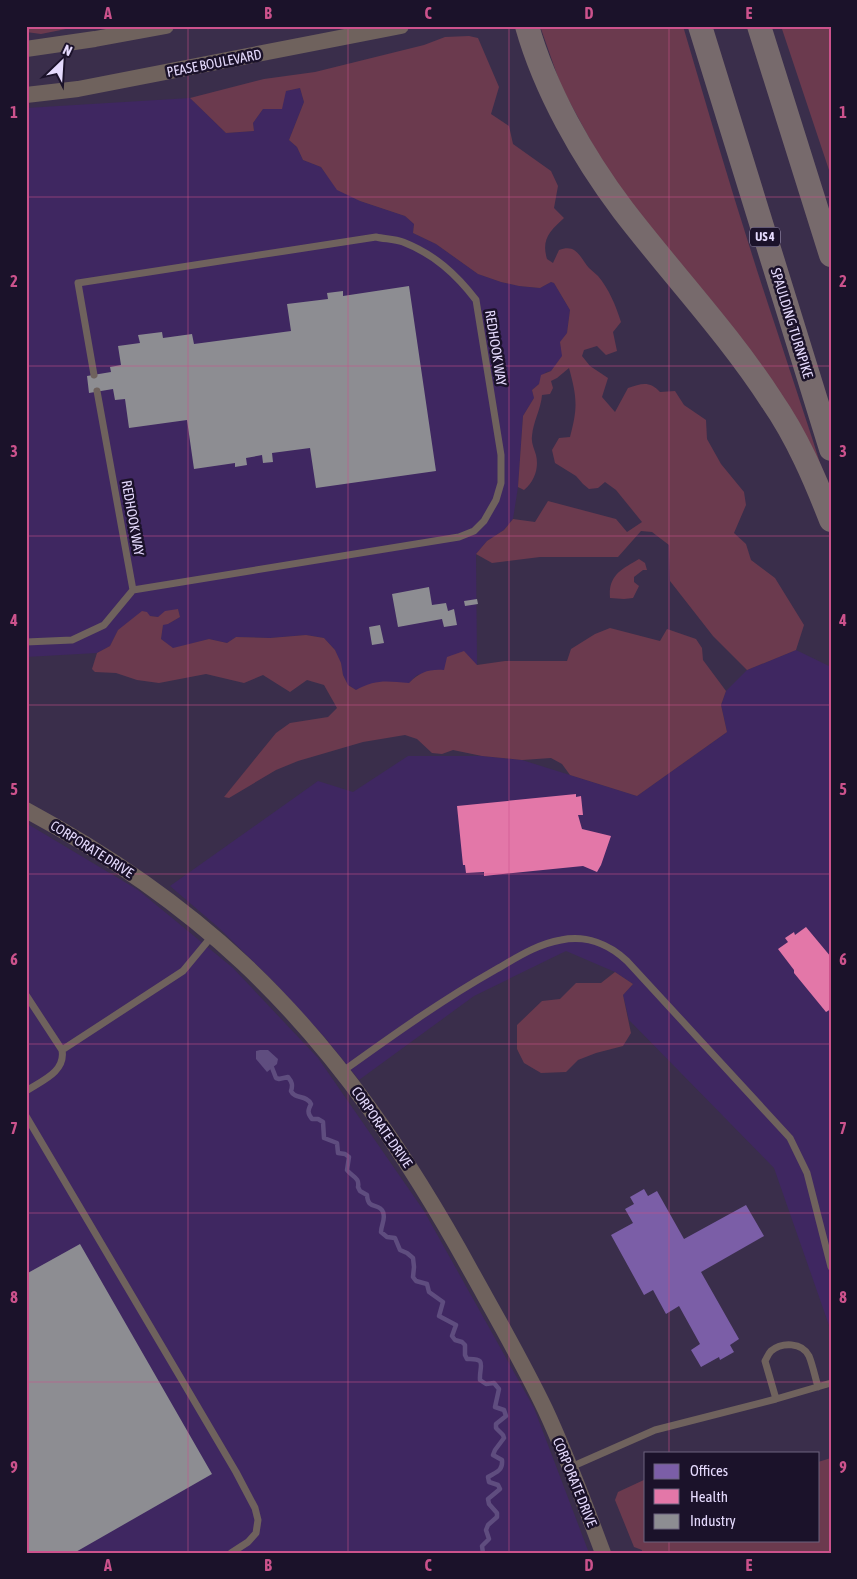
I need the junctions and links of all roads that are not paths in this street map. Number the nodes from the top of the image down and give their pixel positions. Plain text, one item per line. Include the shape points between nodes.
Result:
1 (166, 26) edge
2 (401, 26) edge
3 (527, 26) edge
4 (700, 26) edge
5 (759, 26) edge
6 (26, 49) edge
7 (26, 95) edge
8 (831, 255) edge
9 (94, 375) dead end
10 (97, 392) dead end
11 (831, 448) edge
12 (831, 520) edge
13 (133, 590) junction
14 (26, 642) edge
15 (26, 810) edge
16 (212, 936) junction
17 (26, 995) edge
18 (62, 1050) junction
19 (343, 1072) junction
20 (26, 1091) edge
21 (26, 1116) edge
22 (831, 1267) edge
23 (831, 1383) edge
24 (818, 1387) junction
25 (776, 1399) junction
26 (570, 1467) junction
27 (232, 1553) edge
28 (604, 1553) edge

1 - 6 street
2 - 7 street, PEASE BOULEVARD via 78,90
3 - 12 highway via 549,86 585,153 624,210 773,402 808,466
4 - 11 highway, SPAULDING TURNPIKE / US 4
5 - 8 highway
9 - 13 lane, REDHOOK WAY via 78,283 376,237 422,251 444,265 476,300 501,455 501,482 496,500 474,531 459,537
10 - 13 lane, REDHOOK WAY
13 - 14 lane via 104,625 72,640
15 - 16 street, CORPORATE DRIVE via 130,872 183,910
16 - 18 lane via 183,971
16 - 19 street, CORPORATE DRIVE via 284,1004
17 - 18 lane
18 - 20 lane via 63,1060 59,1068
19 - 22 lane via 444,1000 531,949 563,939 598,942 615,950 627,961 790,1138 806,1173
19 - 26 street, CORPORATE DRIVE via 386,1130 453,1238 515,1349
21 - 27 lane via 236,1472 254,1508 258,1520 256,1533
23 - 24 lane
24 - 25 lane
24 - 25 lane via 808,1355 800,1347 790,1344 779,1346 765,1361
25 - 26 lane via 655,1430
26 - 28 street, CORPORATE DRIVE

